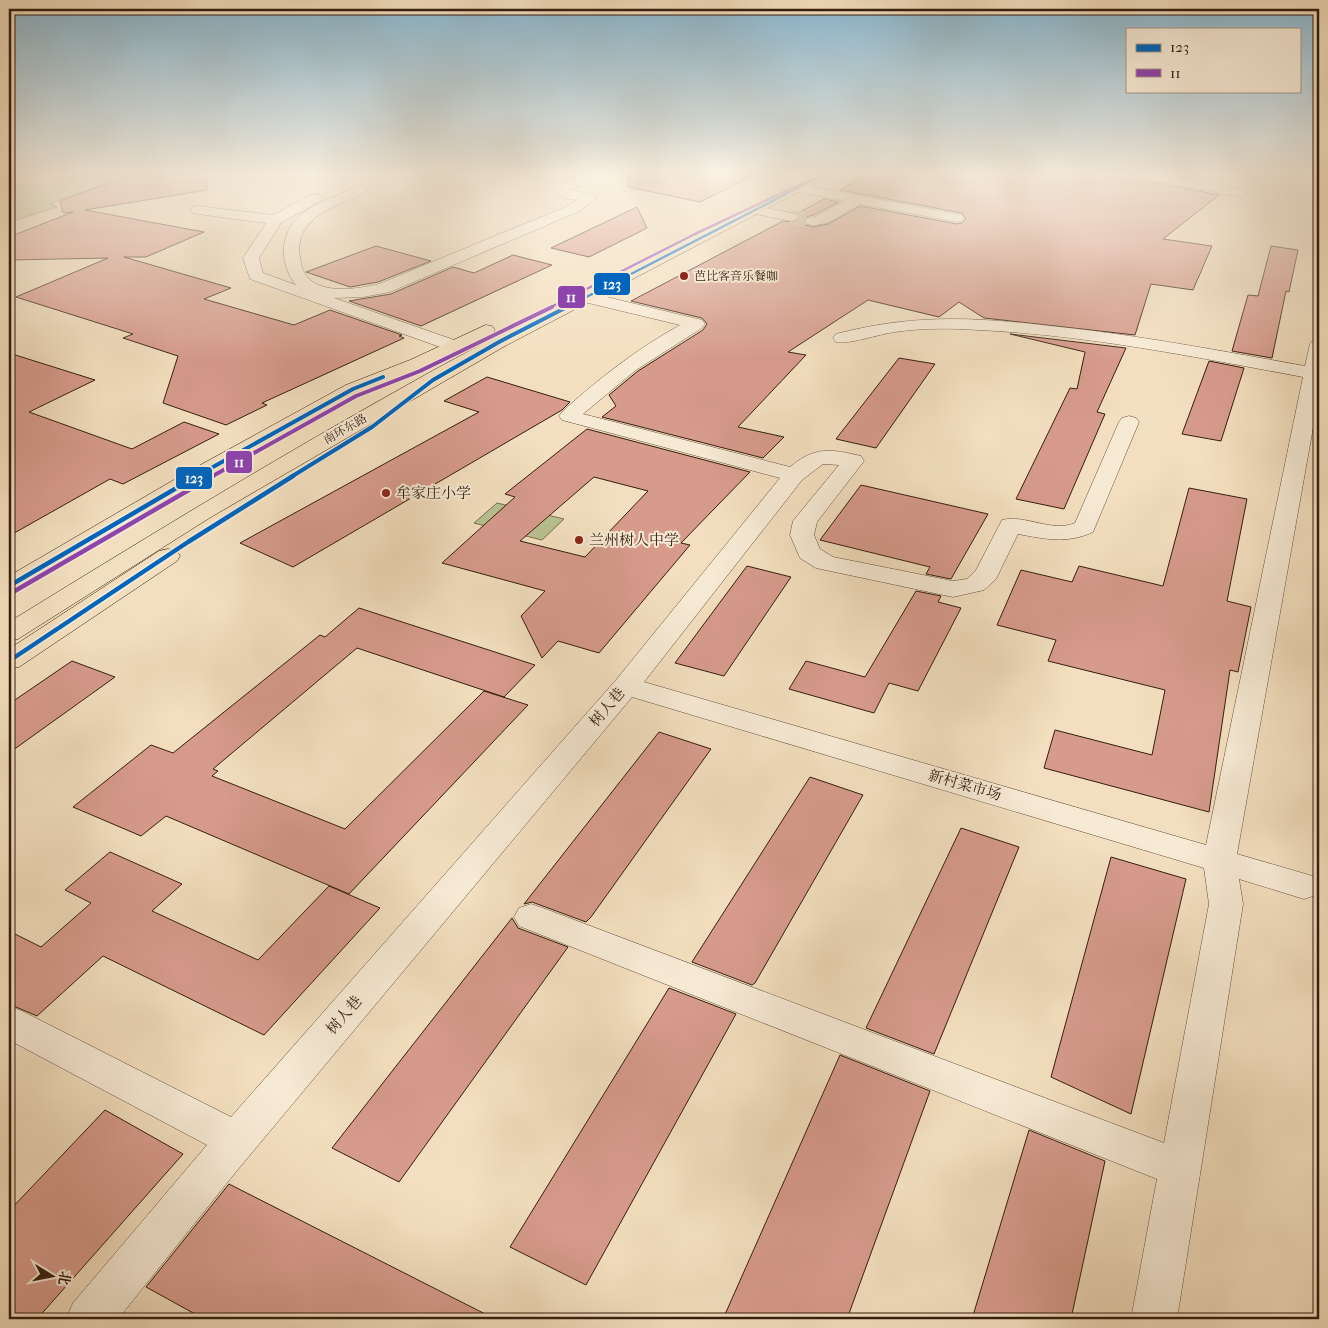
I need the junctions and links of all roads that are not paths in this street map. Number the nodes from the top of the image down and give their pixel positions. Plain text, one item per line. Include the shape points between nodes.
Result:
1 (265, 237) edge
2 (293, 237) edge
3 (506, 237) edge
4 (670, 237) edge
5 (703, 237) edge
6 (314, 292) junction
7 (586, 297) junction
8 (842, 338) dead end
9 (1319, 344) edge
10 (454, 346) junction
11 (425, 372) junction
12 (1314, 373) junction
13 (1129, 422) dead end
14 (794, 475) junction
15 (197, 504) junction
16 (9, 590) edge
17 (9, 633) edge
18 (9, 661) edge
19 (626, 686) junction
20 (1219, 860) junction
21 (1304, 886) dead end
22 (531, 917) dead end
23 (9, 1022) edge
24 (237, 1140) junction
25 (1181, 1169) junction
26 (90, 1319) edge
27 (1154, 1319) edge

1 - 6 street via 252,258 256,276
2 - 6 street via 291,254 297,275
3 - 6 street via 384,288 357,294
4 - 10 highway, 南环东路
5 - 7 highway, 南环东路
6 - 10 street
7 - 11 highway, 南环东路 via 499,342
7 - 14 street via 696,324 635,361 601,386 569,416
8 - 12 street via 892,326 943,322 1001,325 1131,340
9 - 12 street
10 - 11 highway, 南环东路
11 - 15 highway, 南环东路
11 - 16 highway, 南环东路 via 354,389 192,479
11 - 18 highway via 372,427 188,542
12 - 20 street
13 - 14 street, 树人巷 via 1085,527 1072,533 1010,525 987,574 975,585 953,589 825,563 809,553 802,535 806,521 852,461 817,456
14 - 19 street, 树人巷
15 - 16 highway, 南环东路
15 - 17 highway, 南环东路
19 - 20 street, 新村菜市场
19 - 24 street, 树人巷
20 - 21 street, 新村菜市场
20 - 25 street via 1226,904
22 - 25 street
23 - 24 street
24 - 26 street, 树人巷
25 - 27 street

